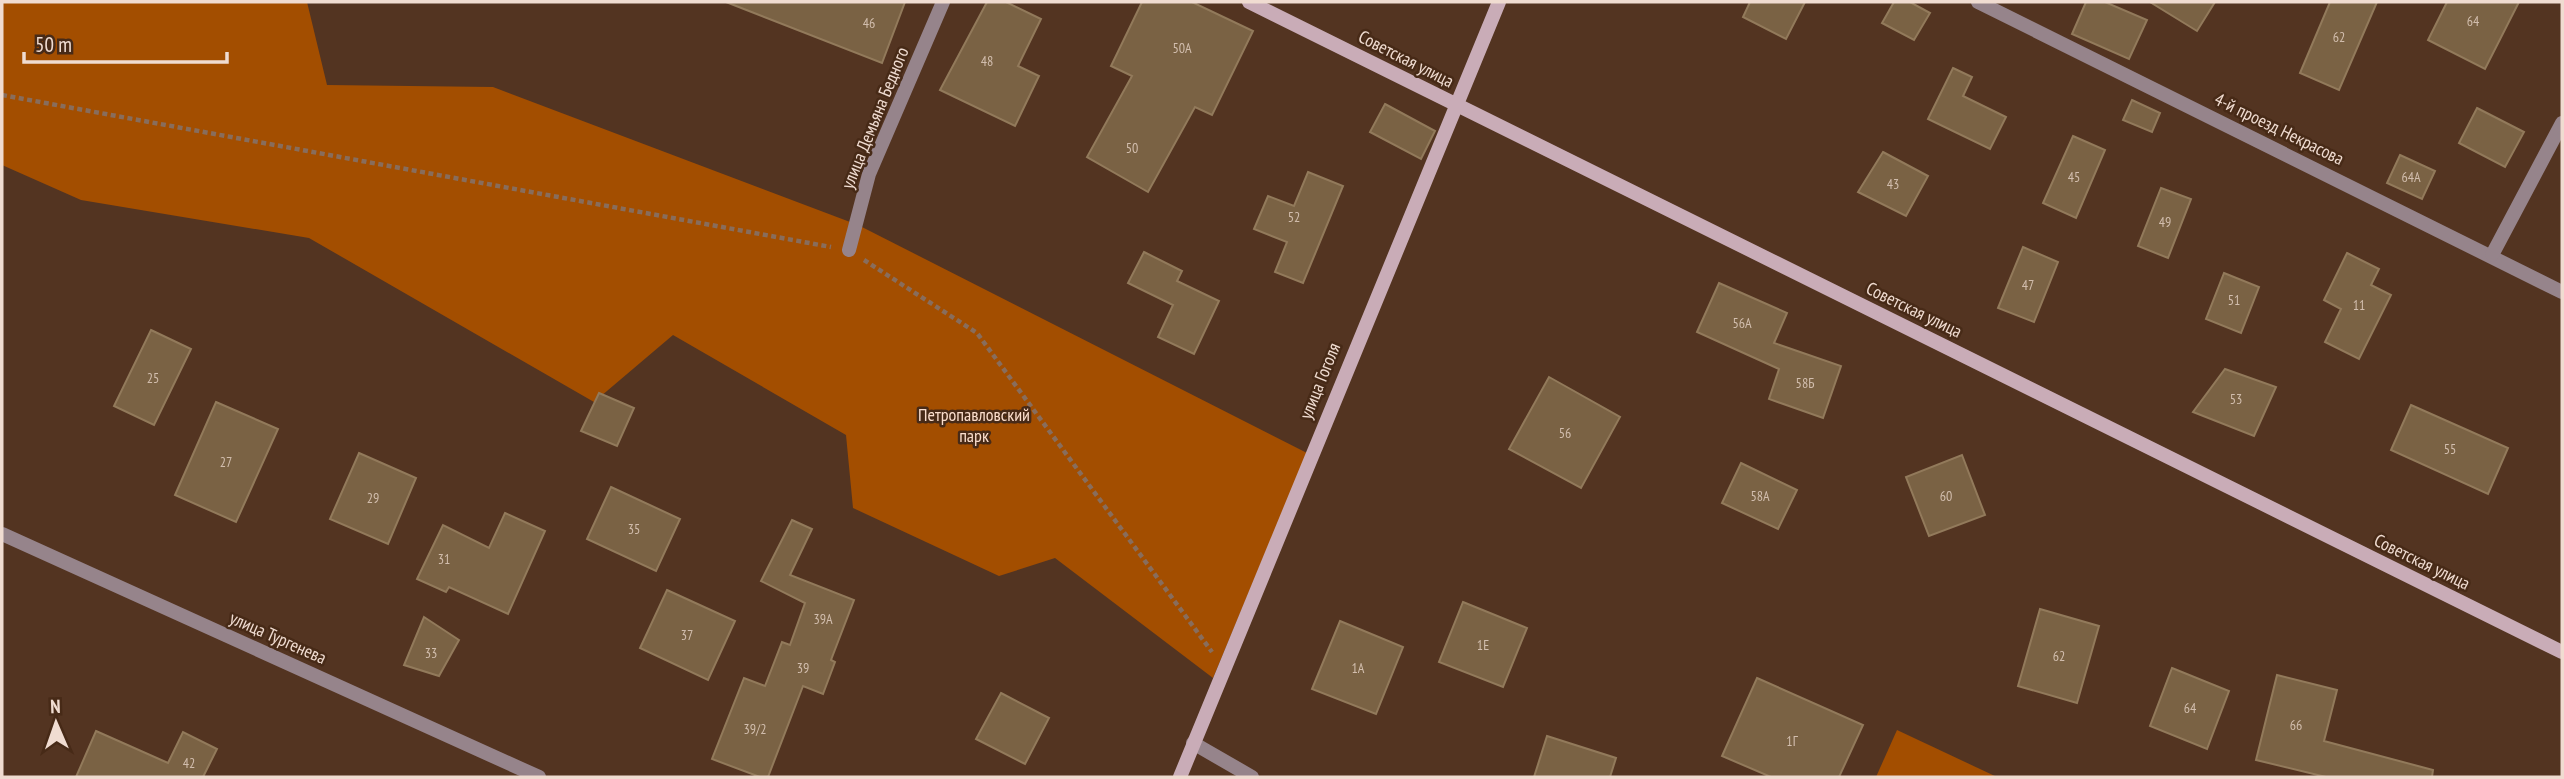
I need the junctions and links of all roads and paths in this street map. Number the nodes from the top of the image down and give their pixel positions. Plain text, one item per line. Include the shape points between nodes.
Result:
1 (943, 2) edge
2 (1249, 2) edge
3 (1499, 2) edge
4 (1978, 2) edge
5 (2, 95) edge
6 (1454, 105) junction
7 (2562, 124) edge
8 (849, 250) junction
9 (2492, 256) junction
10 (2562, 292) edge
11 (2, 534) edge
12 (2562, 652) edge
13 (1223, 668) junction
14 (1193, 743) junction
15 (538, 777) edge
16 (1180, 777) edge
17 (1252, 777) edge

1 - 8 street, улица Демьяна Бедного via 869,174
2 - 6 street, Советская улица
3 - 6 street, улица Гоголя
4 - 9 street, 4-й проезд Некрасова
5 - 8 path
6 - 12 street, Советская улица
6 - 13 street, улица Гоголя
7 - 9 street
8 - 13 path via 977,333
9 - 10 street, 4-й проезд Некрасова
11 - 15 street, улица Тургенева
13 - 14 street, улица Гоголя
14 - 16 street, улица Гоголя
14 - 17 street

